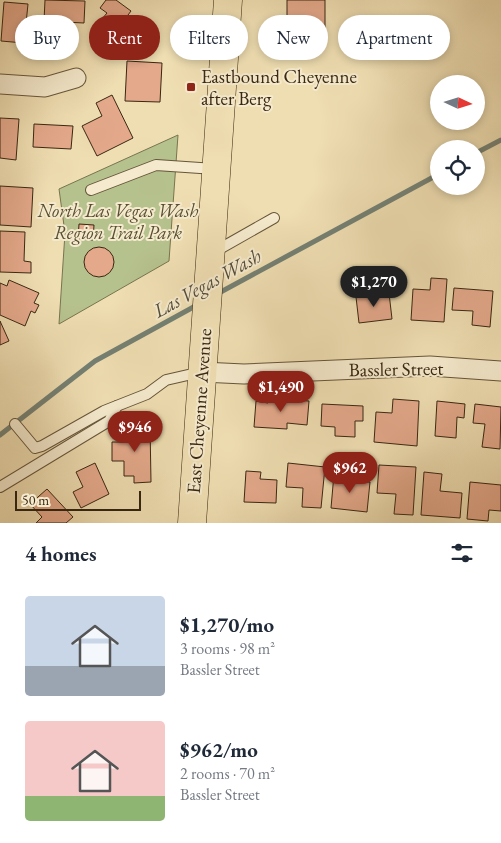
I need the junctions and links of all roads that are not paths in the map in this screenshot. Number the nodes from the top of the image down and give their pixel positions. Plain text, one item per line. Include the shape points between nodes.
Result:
1 (228, 0) edge
2 (76, 78) dead end
3 (0, 84) edge
4 (216, 169) junction
5 (91, 190) dead end
6 (274, 218) dead end
7 (209, 259) junction
8 (501, 371) edge
9 (202, 372) junction
10 (117, 406) junction
11 (15, 424) dead end
12 (0, 487) edge
13 (192, 523) edge

1 - 4 main road, East Cheyenne Avenue
2 - 3 street via 46,87
4 - 5 lane via 156,165
4 - 7 main road, East Cheyenne Avenue
6 - 7 lane
7 - 9 main road, East Cheyenne Avenue
8 - 9 street, Bassler Street via 430,366 244,374
9 - 10 lane via 166,380 146,394
9 - 13 main road, East Cheyenne Avenue
10 - 11 lane via 34,448
10 - 12 lane via 109,421

